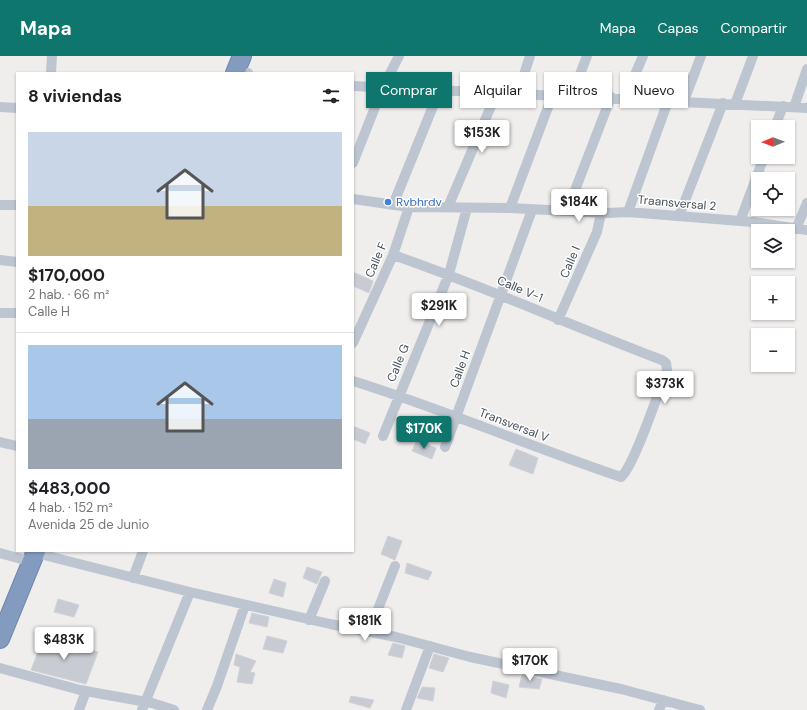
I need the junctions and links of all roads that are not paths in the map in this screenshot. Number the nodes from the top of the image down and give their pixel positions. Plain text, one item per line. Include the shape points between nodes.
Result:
1 (52, 56) edge
2 (399, 56) edge
3 (530, 56) edge
4 (588, 56) edge
5 (643, 56) edge
6 (701, 56) edge
7 (753, 56) edge
8 (807, 69) edge
9 (51, 72) edge
10 (391, 72) edge
11 (525, 72) edge
12 (582, 72) edge
13 (636, 72) edge
14 (354, 86) edge
15 (366, 86) edge
16 (688, 90) edge
17 (688, 101) edge
18 (724, 103) junction
19 (735, 104) junction
20 (783, 106) junction
21 (0, 107) edge
22 (794, 107) junction
23 (16, 108) edge
24 (375, 108) edge
25 (432, 108) edge
26 (490, 108) edge
27 (548, 108) edge
28 (607, 108) edge
29 (665, 108) edge
30 (807, 108) edge
31 (778, 120) edge
32 (354, 160) edge
33 (761, 164) edge
34 (354, 199) edge
35 (807, 203) edge
36 (0, 204) edge
37 (16, 205) edge
38 (394, 205) junction
39 (409, 207) junction
40 (448, 207) junction
41 (467, 208) junction
42 (510, 208) junction
43 (532, 210) junction
44 (567, 211) junction
45 (628, 212) junction
46 (601, 213) junction
47 (679, 216) junction
48 (740, 221) junction
49 (796, 229) junction
50 (807, 230) edge
51 (393, 255) junction
52 (0, 260) edge
53 (16, 262) edge
54 (449, 274) junction
55 (501, 295) junction
56 (0, 312) edge
57 (16, 314) edge
58 (558, 320) junction
59 (354, 341) edge
60 (354, 381) edge
61 (399, 395) junction
62 (457, 416) junction
63 (383, 436) dead end
64 (0, 442) edge
65 (16, 446) edge
66 (445, 447) dead end
67 (621, 477) joint
68 (143, 552) edge
69 (0, 553) edge
70 (34, 556) edge
71 (395, 566) dead end
72 (133, 578) junction
73 (324, 581) dead end
74 (190, 592) junction
75 (245, 605) junction
76 (309, 620) junction
77 (369, 632) junction
78 (0, 639) edge
79 (430, 646) junction
80 (0, 668) edge
81 (86, 691) junction
82 (663, 700) junction
83 (143, 706) edge
84 (79, 710) edge
85 (174, 710) edge
86 (206, 710) edge
87 (406, 710) edge
88 (659, 710) edge
89 (700, 710) edge

1 - 9 street
2 - 10 street
3 - 11 street
4 - 12 street
5 - 13 street
6 - 16 street
7 - 19 street
8 - 22 street
14 - 15 street
17 - 18 street
18 - 19 street
18 - 47 street
19 - 20 street
20 - 22 street
20 - 31 street
21 - 23 street
22 - 30 street
24 - 32 street
25 - 38 street
26 - 40 street
27 - 42 street
28 - 44 street
29 - 45 street
33 - 48 street
34 - 38 street, Traansversal 2
35 - 49 street
36 - 37 street
38 - 39 street, Traansversal 2
39 - 40 street, Traansversal 2
39 - 51 street, Calle F
40 - 41 street, Traansversal 2
41 - 42 street, Traansversal 2
41 - 54 street, Calle G
42 - 43 street, Traansversal 2
43 - 44 street, Traansversal 2
43 - 55 street, Calle H
44 - 46 street, Traansversal 2
45 - 46 street, Traansversal 2
45 - 47 street, Traansversal 2
46 - 58 street, Calle I via 597,232
47 - 48 street, Traansversal 2
48 - 49 street, Traansversal 2
49 - 50 street, Traansversal 2
51 - 54 street, Calle V-1
51 - 59 street, Calle F
52 - 53 street
54 - 55 street, Calle V-1
54 - 61 street, Calle G
55 - 58 street, Calle V-1
55 - 62 street, Calle H
56 - 57 street
58 - 67 street, Calle V-1 via 666,363 667,370 635,454 626,473
60 - 61 street, Transversal V
61 - 62 street, Transversal V via 420,405
61 - 63 street, Calle G
62 - 66 street, Calle H
62 - 67 street, Transversal V via 510,438
64 - 65 street
68 - 72 street
69 - 70 street
70 - 72 street
70 - 78 highway
71 - 77 street
72 - 74 street
73 - 76 street
74 - 75 street
74 - 83 street
75 - 76 street
75 - 86 street
76 - 77 street
77 - 79 street
79 - 82 street
79 - 87 street
80 - 81 street
81 - 83 street
81 - 84 street
82 - 88 street
82 - 89 street
83 - 85 street

